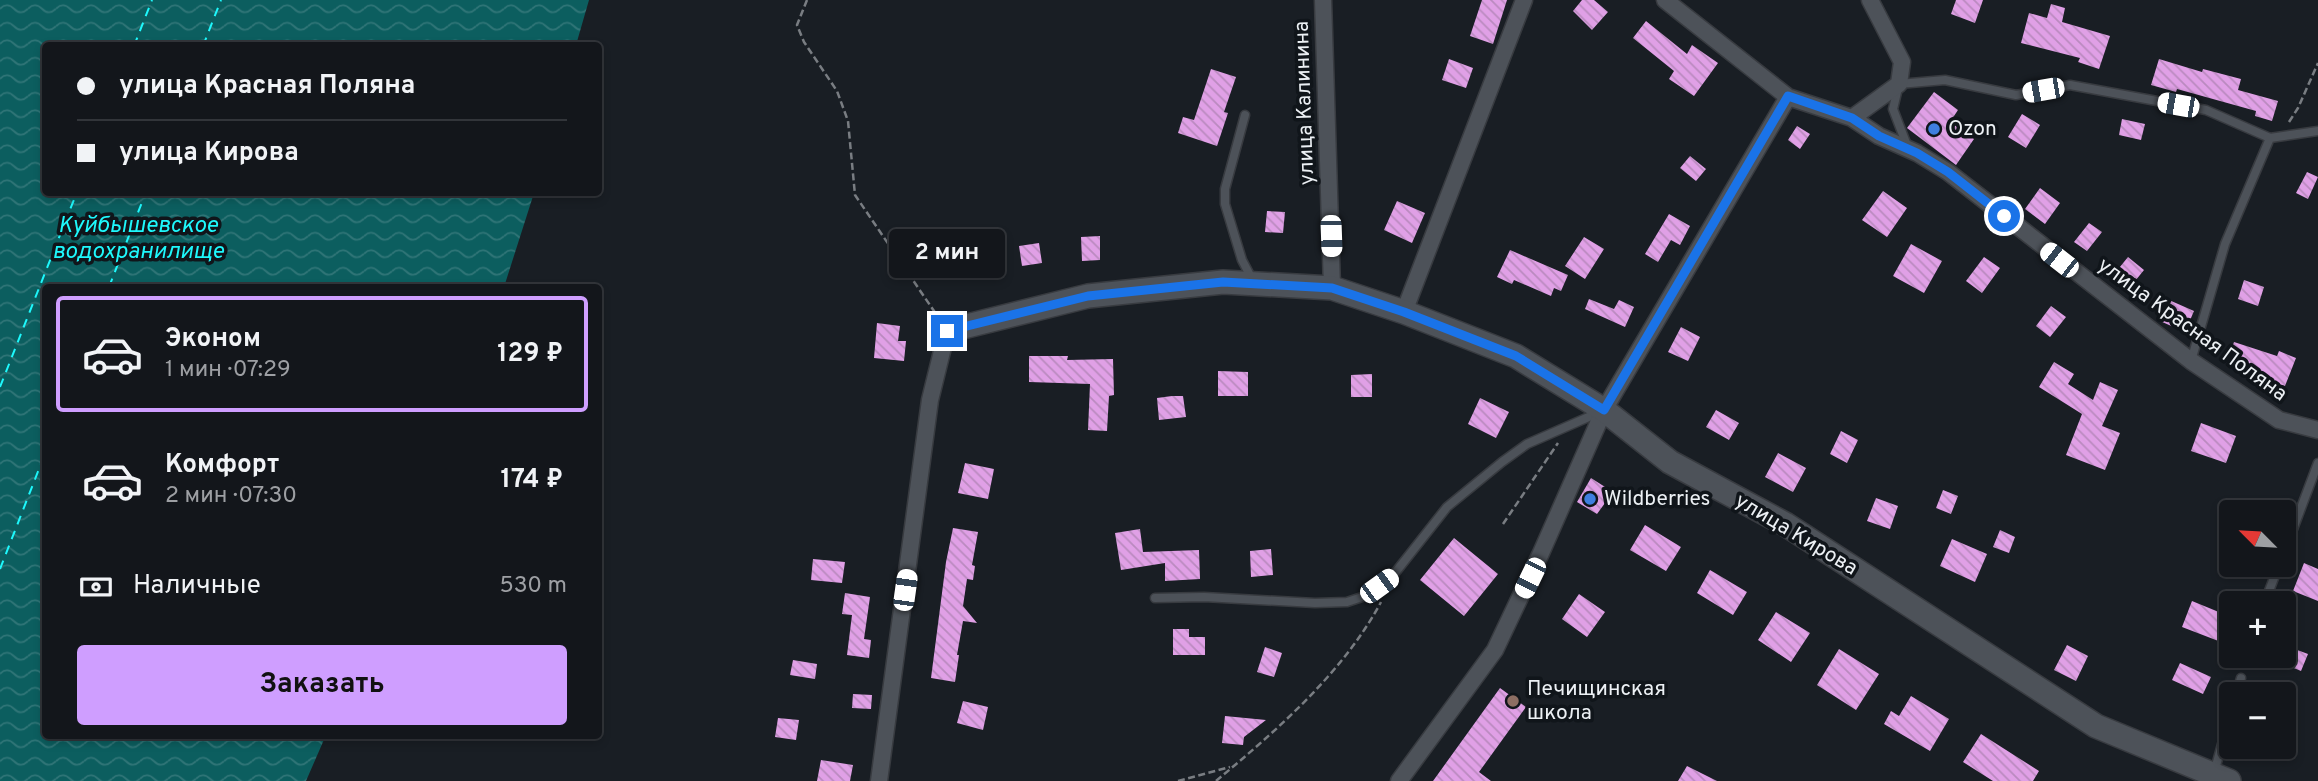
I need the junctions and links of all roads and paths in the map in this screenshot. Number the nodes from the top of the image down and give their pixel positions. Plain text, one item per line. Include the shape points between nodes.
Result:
1 (807, 0) edge
2 (1323, 0) edge
3 (1524, 0) edge
4 (1665, 0) edge
5 (1870, 0) edge
6 (2318, 64) edge
7 (1899, 84) junction
8 (1788, 96) junction
9 (1245, 115) dead end
10 (1852, 118) junction
11 (2318, 131) edge
12 (2280, 137) junction
13 (2270, 138) junction
14 (1908, 148) junction
15 (1255, 284) junction
16 (1332, 288) junction
17 (1404, 312) junction
18 (947, 331) junction
19 (2191, 361) junction
20 (1604, 410) junction
21 (1572, 425) junction
22 (2318, 430) edge
23 (2318, 463) edge
24 (2296, 521) edge
25 (1503, 524) dead end
26 (1396, 572) junction
27 (1155, 598) dead end
28 (2241, 678) dead end
29 (2240, 682) edge
30 (2224, 759) edge
31 (1233, 766) junction
32 (2221, 778) edge
33 (1397, 780) edge
34 (879, 781) edge
35 (1178, 781) edge
36 (1216, 781) edge

1 - 18 path via 797,25 838,92 848,121 855,195
2 - 16 street, улица Калинина
3 - 17 street
4 - 8 street, улица Красная Поляна
5 - 7 street via 1902,62
6 - 12 path
7 - 10 street
7 - 13 lane via 1945,80 2016,94 2070,85 2206,110
7 - 14 lane via 1893,109
8 - 10 street, улица Красная Поляна
8 - 20 street
9 - 15 lane via 1225,204 1242,260
10 - 14 street, улица Красная Поляна
11 - 12 lane
12 - 13 lane
13 - 19 lane via 2225,244
14 - 19 street, улица Красная Поляна via 1948,172
15 - 16 street, улица Кирова
15 - 18 street, улица Кирова via 1223,282 1088,296
16 - 17 street, улица Кирова
17 - 20 street, улица Кирова via 1516,356
18 - 34 street via 930,400
19 - 22 street, улица Красная Поляна via 2279,419
20 - 21 lane
20 - 32 street, улица Кирова via 1670,462 1784,524 2096,726
20 - 33 street via 1495,650
21 - 25 path
21 - 26 lane via 1527,444 1447,508
23 - 24 lane
26 - 27 lane via 1368,595 1347,602
26 - 31 path via 1353,646 1297,709
28 - 29 lane
30 - 32 lane
31 - 35 path
31 - 36 path

